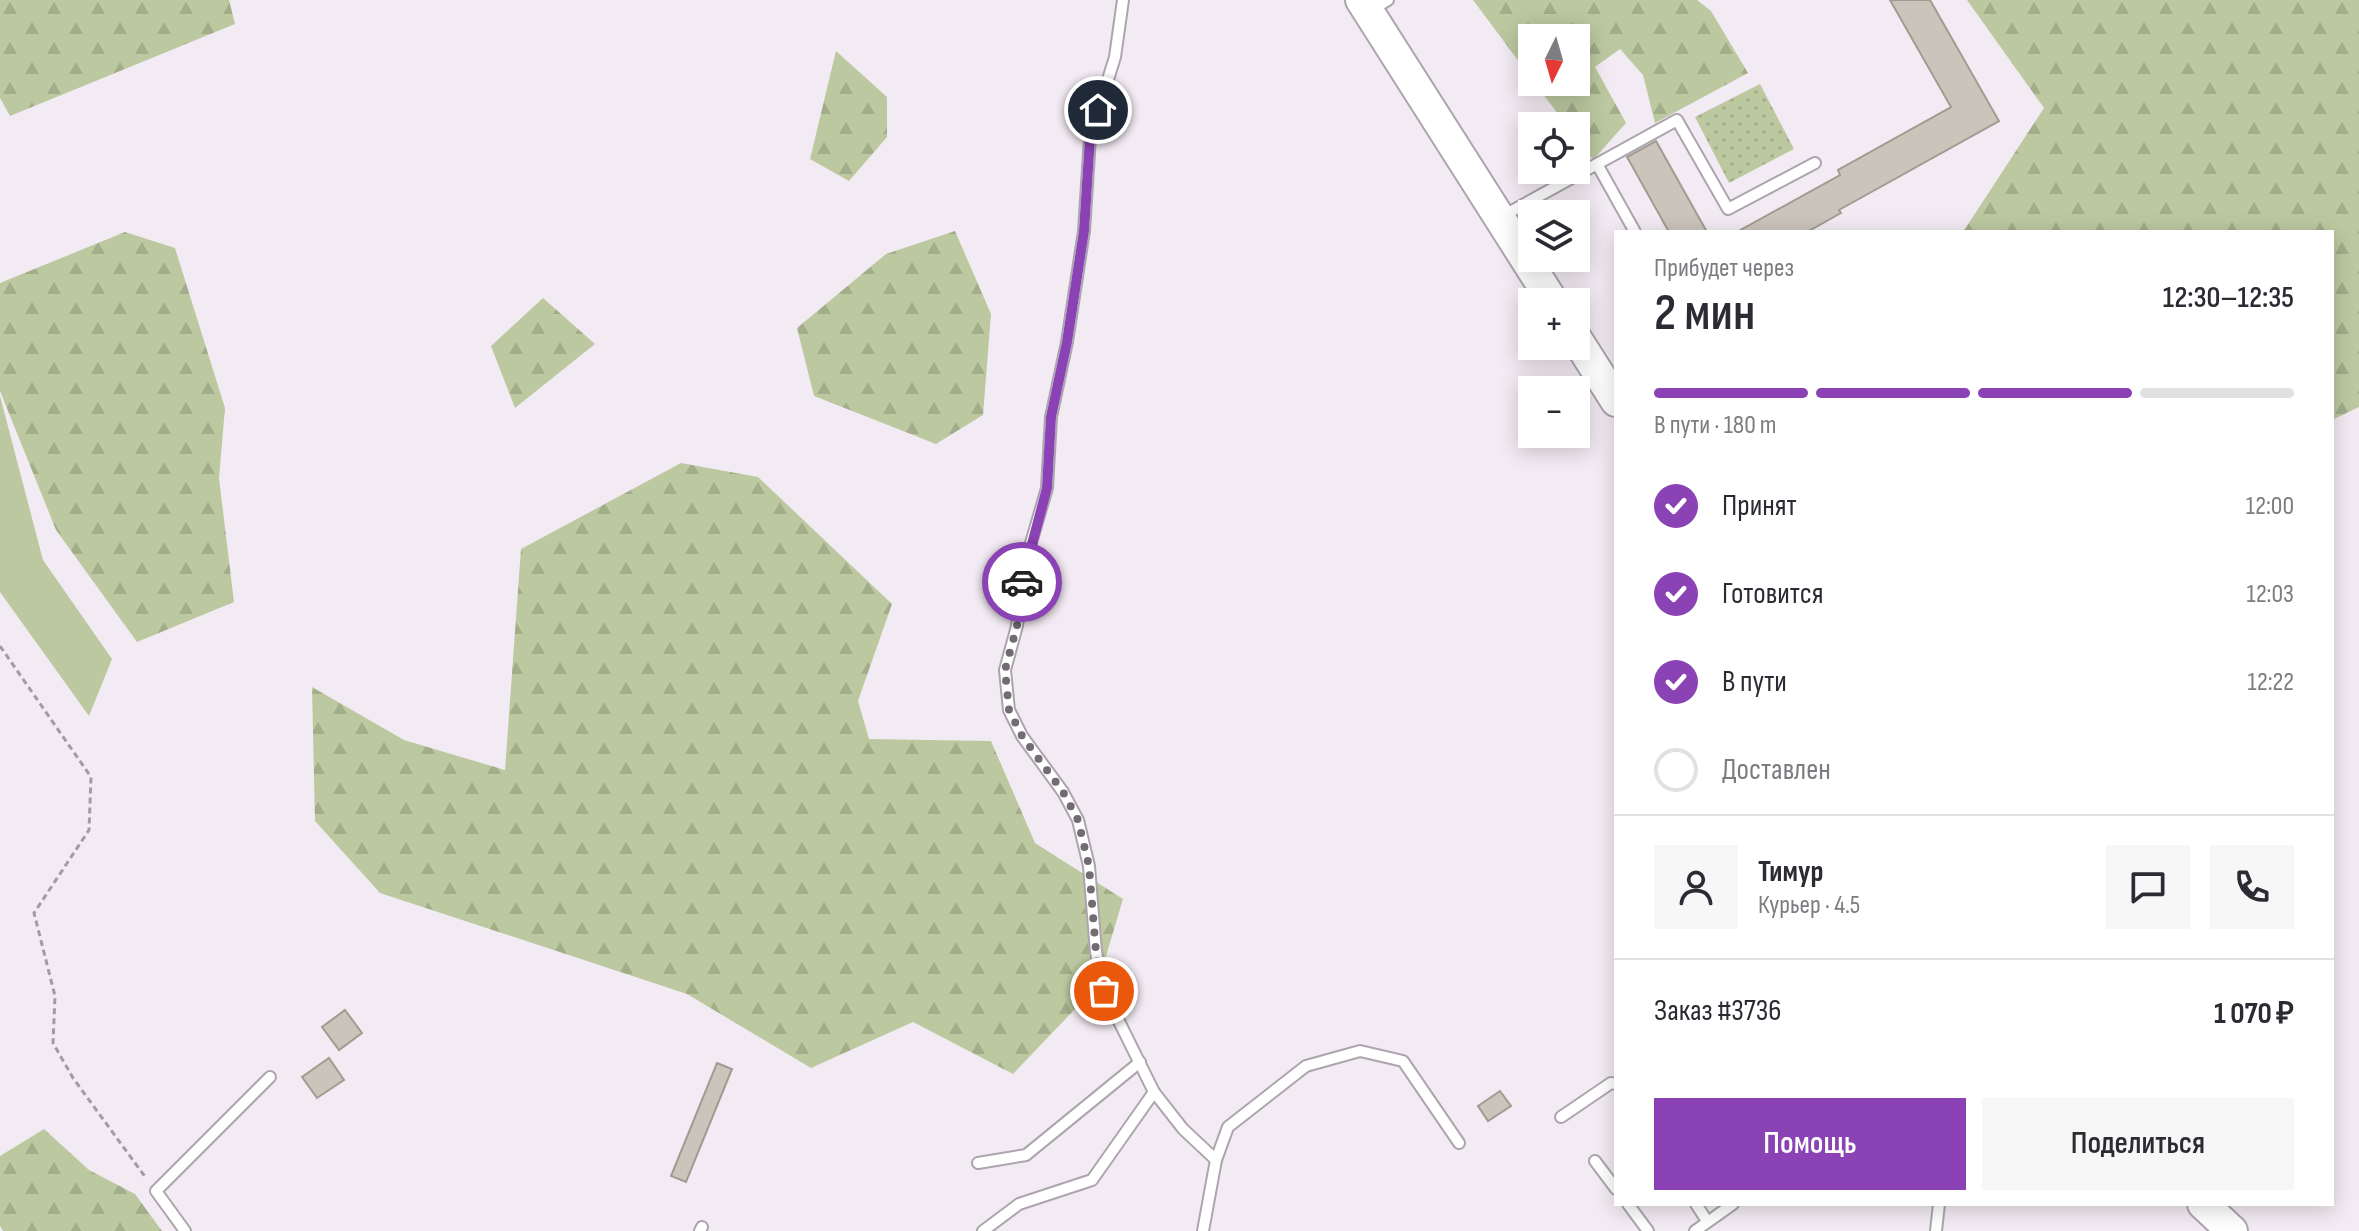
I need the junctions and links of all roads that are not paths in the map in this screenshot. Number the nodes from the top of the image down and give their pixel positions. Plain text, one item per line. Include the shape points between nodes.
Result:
1 (1123, 0) edge
2 (1373, 4) edge
3 (1815, 163) dead end
4 (1597, 164) junction
5 (1499, 218) junction
6 (1634, 230) edge
7 (1544, 288) edge
8 (1590, 360) edge
9 (1614, 398) edge
10 (1140, 1062) junction
11 (270, 1077) dead end
12 (1614, 1084) edge
13 (1154, 1092) junction
14 (1561, 1117) dead end
15 (1459, 1143) dead end
16 (1216, 1160) junction
17 (1595, 1161) dead end
18 (978, 1163) dead end
19 (1614, 1186) edge
20 (1629, 1206) edge
21 (1697, 1206) edge
22 (1730, 1206) edge
23 (1939, 1206) edge
24 (2205, 1206) edge
25 (1707, 1221) junction
26 (185, 1231) edge
27 (983, 1231) edge
28 (1203, 1231) edge
29 (1648, 1231) edge
30 (1695, 1231) edge
31 (1936, 1231) edge
32 (2232, 1231) edge

1 - 10 lane via 1115,57 1090,137 1084,231 1051,417 1047,488 1024,567 1005,670 1015,723 1078,820 1104,991
2 - 5 main road
3 - 4 lane via 1728,209 1677,120
4 - 5 lane
4 - 6 lane
5 - 7 main road
8 - 9 main road
10 - 13 lane
10 - 18 lane via 1026,1155
11 - 26 lane via 156,1191
12 - 14 lane
13 - 16 lane
13 - 27 lane via 1092,1180 1019,1204
15 - 16 lane via 1403,1061 1360,1051 1306,1066 1228,1127
16 - 28 lane
17 - 19 lane
20 - 29 lane
21 - 25 lane
22 - 25 lane
23 - 31 lane
24 - 32 main road
25 - 30 lane

